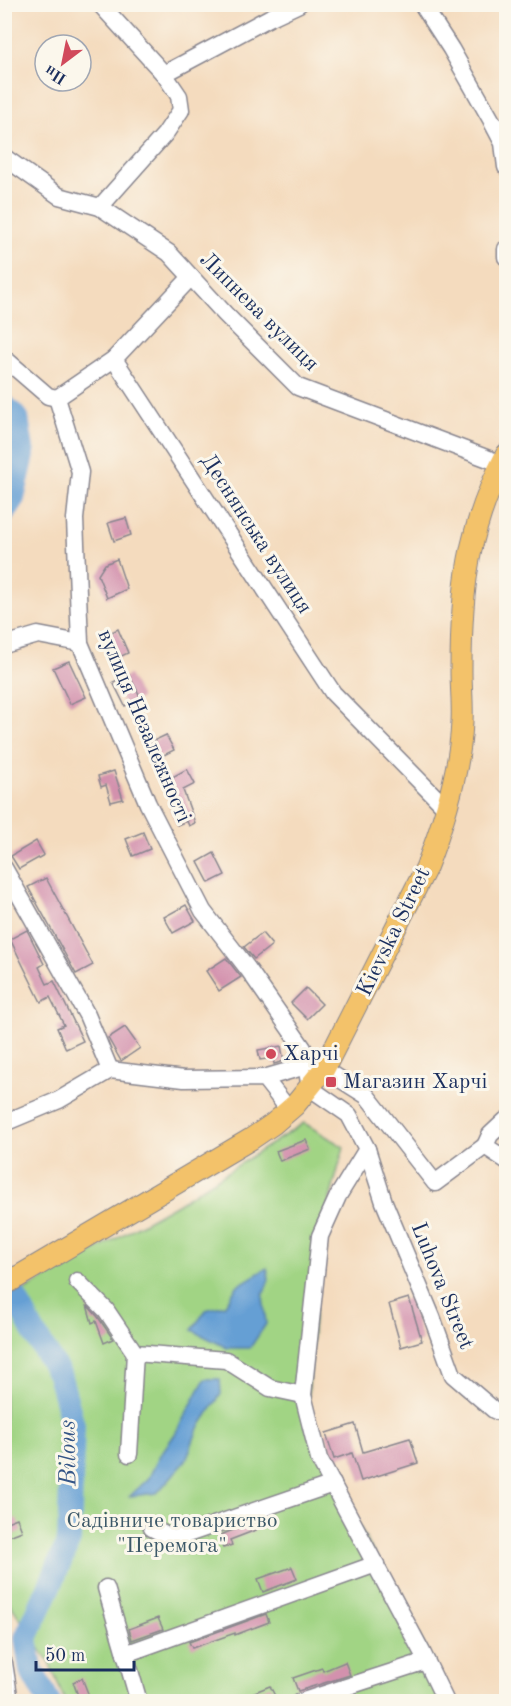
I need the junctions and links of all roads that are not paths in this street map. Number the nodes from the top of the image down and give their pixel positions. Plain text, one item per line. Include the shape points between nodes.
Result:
1 (100, 4) edge
2 (299, 4) edge
3 (421, 6) edge
4 (164, 74) junction
5 (500, 128) edge
6 (4, 157) edge
7 (507, 167) edge
8 (100, 207) junction
9 (507, 249) edge
10 (507, 257) edge
11 (191, 277) junction
12 (4, 358) edge
13 (114, 359) junction
14 (57, 398) junction
15 (505, 457) edge
16 (80, 644) junction
17 (4, 645) edge
18 (446, 808) junction
19 (4, 868) edge
20 (315, 1068) junction
21 (110, 1070) junction
22 (264, 1078) junction
23 (310, 1088) junction
24 (289, 1110) junction
25 (507, 1120) edge
26 (4, 1123) edge
27 (485, 1146) junction
28 (368, 1149) junction
29 (507, 1160) edge
30 (77, 1281) dead end
31 (4, 1285) edge
32 (135, 1353) junction
33 (303, 1395) junction
34 (507, 1415) edge
35 (129, 1454) dead end
36 (333, 1484) junction
37 (152, 1528) dead end
38 (375, 1564) junction
39 (106, 1588) dead end
40 (125, 1654) junction
41 (426, 1661) junction
42 (4, 1663) edge
43 (10, 1701) edge
44 (139, 1701) edge
45 (300, 1701) edge
46 (446, 1701) edge

1 - 4 street
2 - 4 street
3 - 5 street
4 - 8 street via 179,96 181,110 165,134
5 - 7 street
6 - 8 street, Липнева вулиця via 59,196
8 - 11 street, Липнева вулиця via 169,253
9 - 10 street
11 - 13 street
11 - 15 street, Липнева вулиця via 298,387
12 - 14 street via 48,396
13 - 14 street
13 - 18 street, Деснянська вулиця via 333,693
14 - 16 street, вулиця Незалежності via 80,472 75,519
15 - 18 main road, Kievska Street via 491,482 469,550 463,610 462,721
16 - 17 street via 38,635
16 - 20 street, вулиця Незалежності via 148,804 203,911
18 - 20 main road, Kievska Street via 426,868
19 - 21 street via 87,1015
20 - 22 street
20 - 23 main road, Kievska Street
20 - 27 street via 367,1096 435,1183
21 - 22 street via 184,1079
21 - 26 street via 59,1100
22 - 24 street
23 - 24 main road, Kievska Street
23 - 28 street, Luhova Street via 349,1115
24 - 31 main road, Kievska Street via 251,1139
25 - 27 street via 490,1135
27 - 29 street
28 - 33 street via 338,1196 320,1236
28 - 34 street, Luhova Street via 384,1202 453,1374 494,1410
30 - 32 street via 106,1310
32 - 33 street via 226,1360 270,1388
32 - 35 street
33 - 36 street via 319,1459
36 - 37 street via 173,1539
36 - 38 street
38 - 40 street
38 - 41 street
39 - 40 street
40 - 44 street
41 - 45 street
41 - 46 street
42 - 43 street

